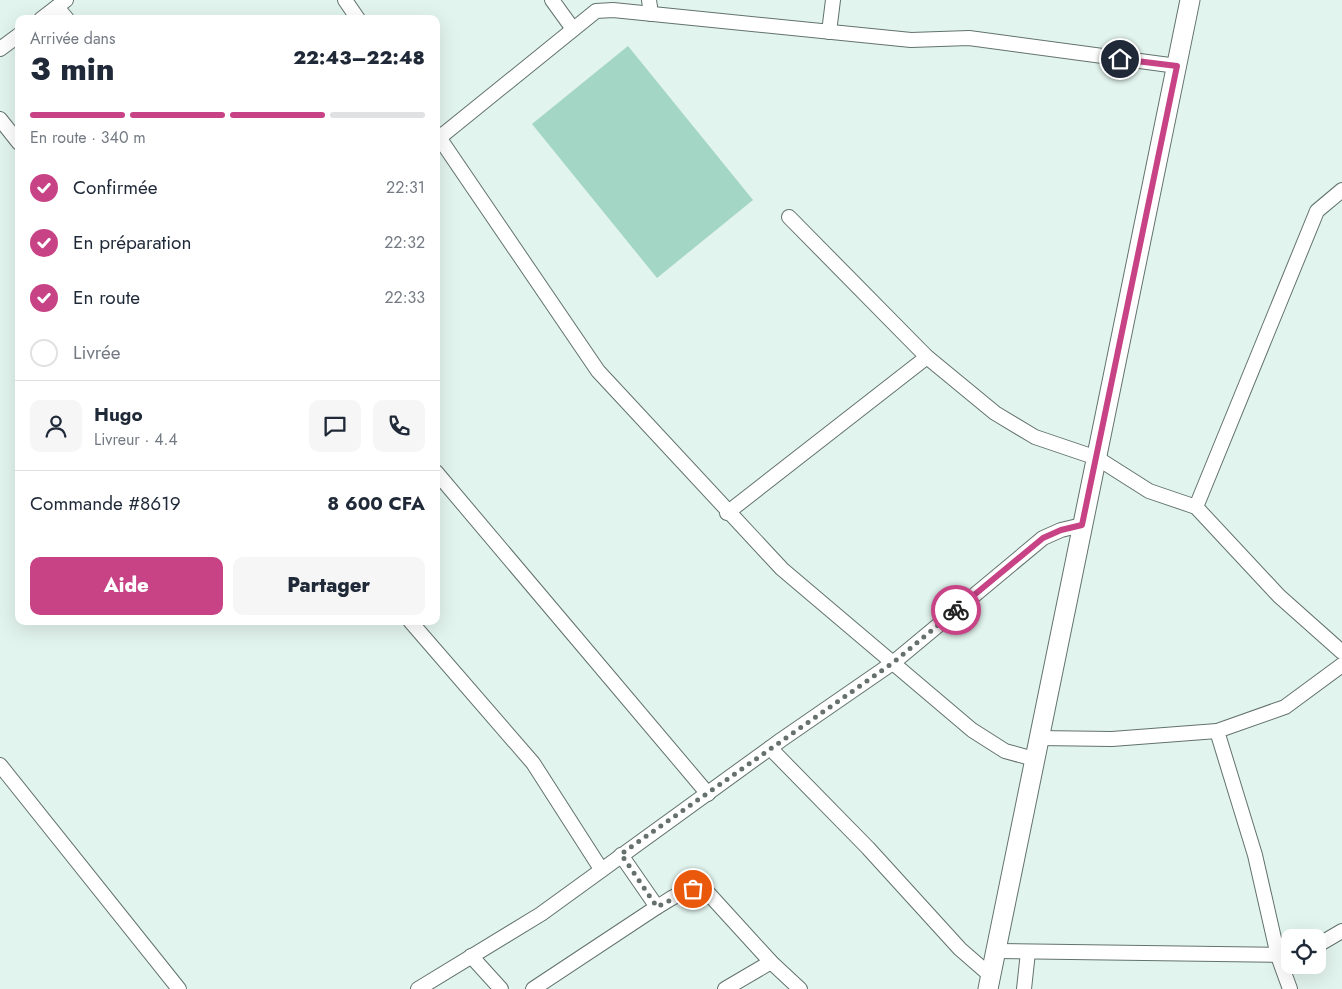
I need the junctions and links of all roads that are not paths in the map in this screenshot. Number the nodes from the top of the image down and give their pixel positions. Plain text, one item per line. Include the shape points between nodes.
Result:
1 (345, 0) edge
2 (552, 0) edge
3 (832, 0) edge
4 (1190, 0) edge
5 (62, 3) edge
6 (650, 7) edge
7 (46, 15) edge
8 (66, 15) edge
9 (355, 15) edge
10 (573, 29) junction
11 (829, 32) junction
12 (15, 39) edge
13 (0, 50) edge
14 (1177, 66) junction
15 (0, 120) edge
16 (440, 134) edge
17 (15, 138) edge
18 (440, 139) edge
19 (1342, 190) edge
20 (789, 217) dead end
21 (927, 357) junction
22 (1097, 458) junction
23 (440, 477) edge
24 (1196, 507) junction
25 (727, 513) junction
26 (1082, 525) junction
27 (413, 625) edge
28 (1342, 652) edge
29 (894, 662) junction
30 (1342, 665) edge
31 (1217, 731) junction
32 (1038, 738) junction
33 (770, 748) junction
34 (1034, 759) junction
35 (0, 765) edge
36 (708, 794) junction
37 (621, 854) junction
38 (601, 869) junction
39 (657, 907) junction
40 (1342, 931) edge
41 (1326, 940) edge
42 (1281, 945) edge
43 (996, 951) junction
44 (1028, 952) junction
45 (1281, 955) edge
46 (471, 956) junction
47 (771, 962) junction
48 (1287, 974) edge
49 (989, 983) edge
50 (179, 989) edge
51 (418, 989) edge
52 (501, 989) edge
53 (533, 989) edge
54 (725, 989) edge
55 (800, 989) edge
56 (1024, 989) edge
57 (1290, 989) edge

1 - 9 street
2 - 10 street
3 - 11 street
4 - 14 main road
5 - 7 street
5 - 8 street
6 - 10 street via 596,11
6 - 11 street
10 - 16 street
11 - 14 street via 911,40 969,38
12 - 13 street
14 - 22 main road
15 - 17 street
18 - 25 street via 598,371
19 - 24 street via 1317,211
20 - 21 street
21 - 22 street via 995,413 1036,437
21 - 25 street
22 - 24 street via 1149,492
22 - 26 main road
23 - 36 street
24 - 28 street via 1279,596
25 - 29 street via 782,569
26 - 29 street via 1043,538
26 - 32 main road
27 - 38 street via 533,763
29 - 33 street
29 - 34 street via 972,730 1005,751
30 - 31 street via 1284,708
31 - 32 street via 1112,740
31 - 42 street
32 - 34 main road
33 - 36 street
33 - 49 street via 868,848
34 - 43 main road
35 - 50 street
36 - 37 street
37 - 38 street
37 - 39 street
38 - 46 street via 541,914
39 - 47 street via 684,891 700,888
39 - 53 street
40 - 41 street
43 - 44 street
43 - 49 main road
44 - 45 street
44 - 56 street
46 - 51 street
46 - 52 street
47 - 54 street
47 - 55 street
48 - 57 street

